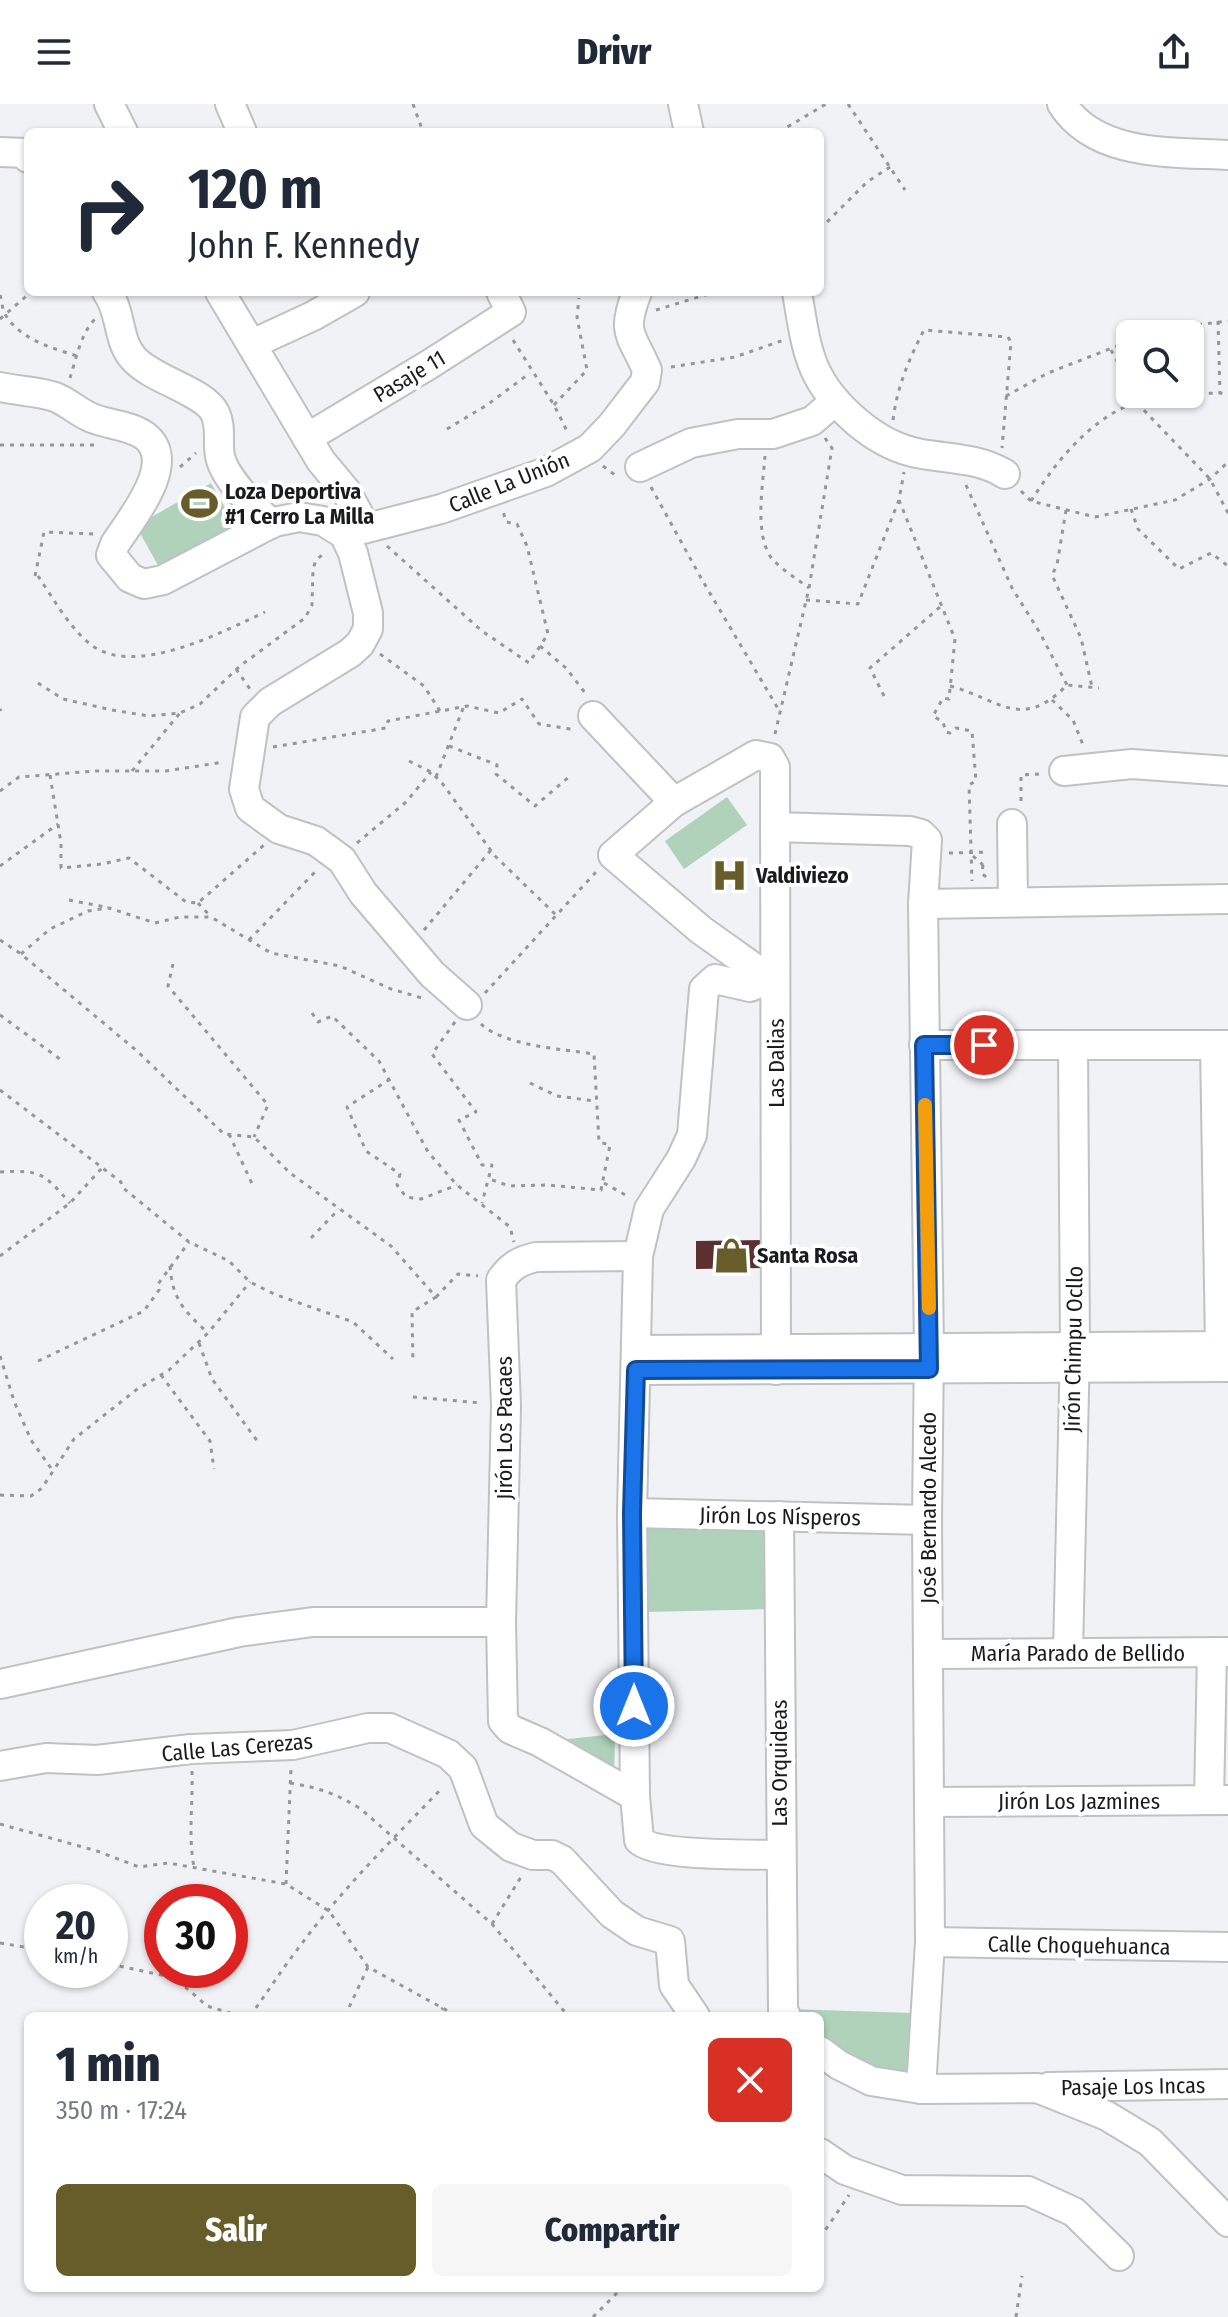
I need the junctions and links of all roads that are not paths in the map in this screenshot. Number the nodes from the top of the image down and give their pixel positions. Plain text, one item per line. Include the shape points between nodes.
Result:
1 (109, 104) edge
2 (230, 104) edge
3 (683, 104) edge
4 (1062, 104) edge
5 (121, 128) edge
6 (240, 128) edge
7 (688, 128) edge
8 (0, 152) edge
9 (24, 153) edge
10 (1228, 155) edge
11 (222, 296) edge
12 (348, 296) edge
13 (798, 296) edge
14 (101, 302) edge
15 (643, 302) edge
16 (504, 308) edge
17 (252, 344) junction
18 (0, 387) edge
19 (834, 402) junction
20 (307, 438) junction
21 (640, 467) road end
22 (1002, 473) road end
23 (271, 524) junction
24 (353, 535) junction
25 (593, 716) road end
26 (1077, 770) road end
27 (1228, 771) edge
28 (674, 802) junction
29 (1012, 824) road end
30 (775, 827) junction
31 (1228, 899) edge
32 (1013, 902) junction
33 (923, 904) junction
34 (768, 972) junction
35 (458, 997) road end
36 (924, 1045) junction
37 (1073, 1045) junction
38 (1222, 1045) edge
39 (638, 1256) junction
40 (1225, 1353) edge
41 (1075, 1358) junction
42 (929, 1359) junction
43 (636, 1360) junction
44 (777, 1360) junction
45 (632, 1513) junction
46 (779, 1516) junction
47 (927, 1520) junction
48 (501, 1622) junction
49 (1220, 1652) edge
50 (1068, 1653) junction
51 (928, 1654) junction
52 (0, 1684) edge
53 (0, 1766) edge
54 (635, 1796) junction
55 (1218, 1800) edge
56 (929, 1802) junction
57 (780, 1855) junction
58 (930, 1942) junction
59 (1228, 1947) edge
60 (692, 2012) edge
61 (784, 2012) edge
62 (824, 2054) edge
63 (1228, 2084) edge
64 (1037, 2088) junction
65 (921, 2089) junction
66 (824, 2157) edge
67 (1228, 2222) edge
68 (1119, 2256) dead end

1 - 5 street
2 - 6 street
3 - 7 street
4 - 10 street via 1078,124 1125,146
8 - 9 street
11 - 17 street
12 - 17 street
13 - 19 street via 813,366
14 - 23 street via 114,301 132,358 214,411 226,470
15 - 24 street, Calle La Unión via 627,318 647,370 645,382 584,451 496,491
16 - 20 street, Pasaje 11
17 - 20 street
18 - 23 street via 64,401 92,418 132,429 156,449 154,480 111,555 130,578 144,584 163,580
19 - 21 street via 812,421 773,434 691,443
19 - 22 street via 890,444 984,463
20 - 24 street via 346,491
23 - 24 street via 299,517
24 - 35 street via 368,629 360,644 255,717 244,789 250,808 279,829 316,841 342,860 409,948
25 - 28 street
26 - 27 street via 1156,764
28 - 30 street, Las Dalias via 756,755 770,758 775,767
28 - 34 street via 613,855 701,930
29 - 32 street
30 - 33 street, José Bernardo Alcedo via 910,831 929,844 927,840
30 - 34 street, Las Dalias
31 - 32 street
32 - 33 street
33 - 36 street, José Bernardo Alcedo
34 - 39 street via 750,987 715,979 704,989 692,1135 649,1209
34 - 44 street, Las Dalias
36 - 37 street
36 - 42 street, José Bernardo Alcedo
37 - 38 street
37 - 41 street, Jirón Chimpu Ocllo
38 - 40 street
39 - 43 street
39 - 48 street, Jirón Los Pacaes via 536,1257 511,1270
40 - 41 street
41 - 42 street
41 - 50 street, Jirón Chimpu Ocllo
42 - 44 street
42 - 47 street, José Bernardo Alcedo
43 - 44 street
43 - 45 street
45 - 46 street, Jirón Los Nísperos
45 - 54 street
46 - 47 street, Jirón Los Nísperos
46 - 57 street, Las Orquideas
47 - 51 street, José Bernardo Alcedo
48 - 52 street via 313,1622
48 - 54 street, Jirón Los Pacaes via 503,1721
49 - 50 street, María Parado de Bellido
49 - 55 street
50 - 51 street, María Parado de Bellido
51 - 56 street, José Bernardo Alcedo
53 - 60 street, Calle Las Cerezas via 46,1758 97,1760 293,1745 390,1728 448,1754 463,1768 484,1825 511,1847 562,1860 612,1914 637,1931 670,1941 674,1985
54 - 57 street via 639,1840 649,1848
55 - 56 street, Jirón Los Jazmines
56 - 58 street, José Bernardo Alcedo
57 - 61 street, Las Orquideas
58 - 59 street, Calle Choquehuanca
58 - 65 street, José Bernardo Alcedo
62 - 65 street, Pasaje Los Incas via 871,2081
63 - 64 street, Pasaje Los Incas
64 - 65 street, Pasaje Los Incas
64 - 67 street, Pasaje Los Incas via 1107,2116 1150,2142
66 - 68 street via 902,2190 1028,2191 1074,2212

